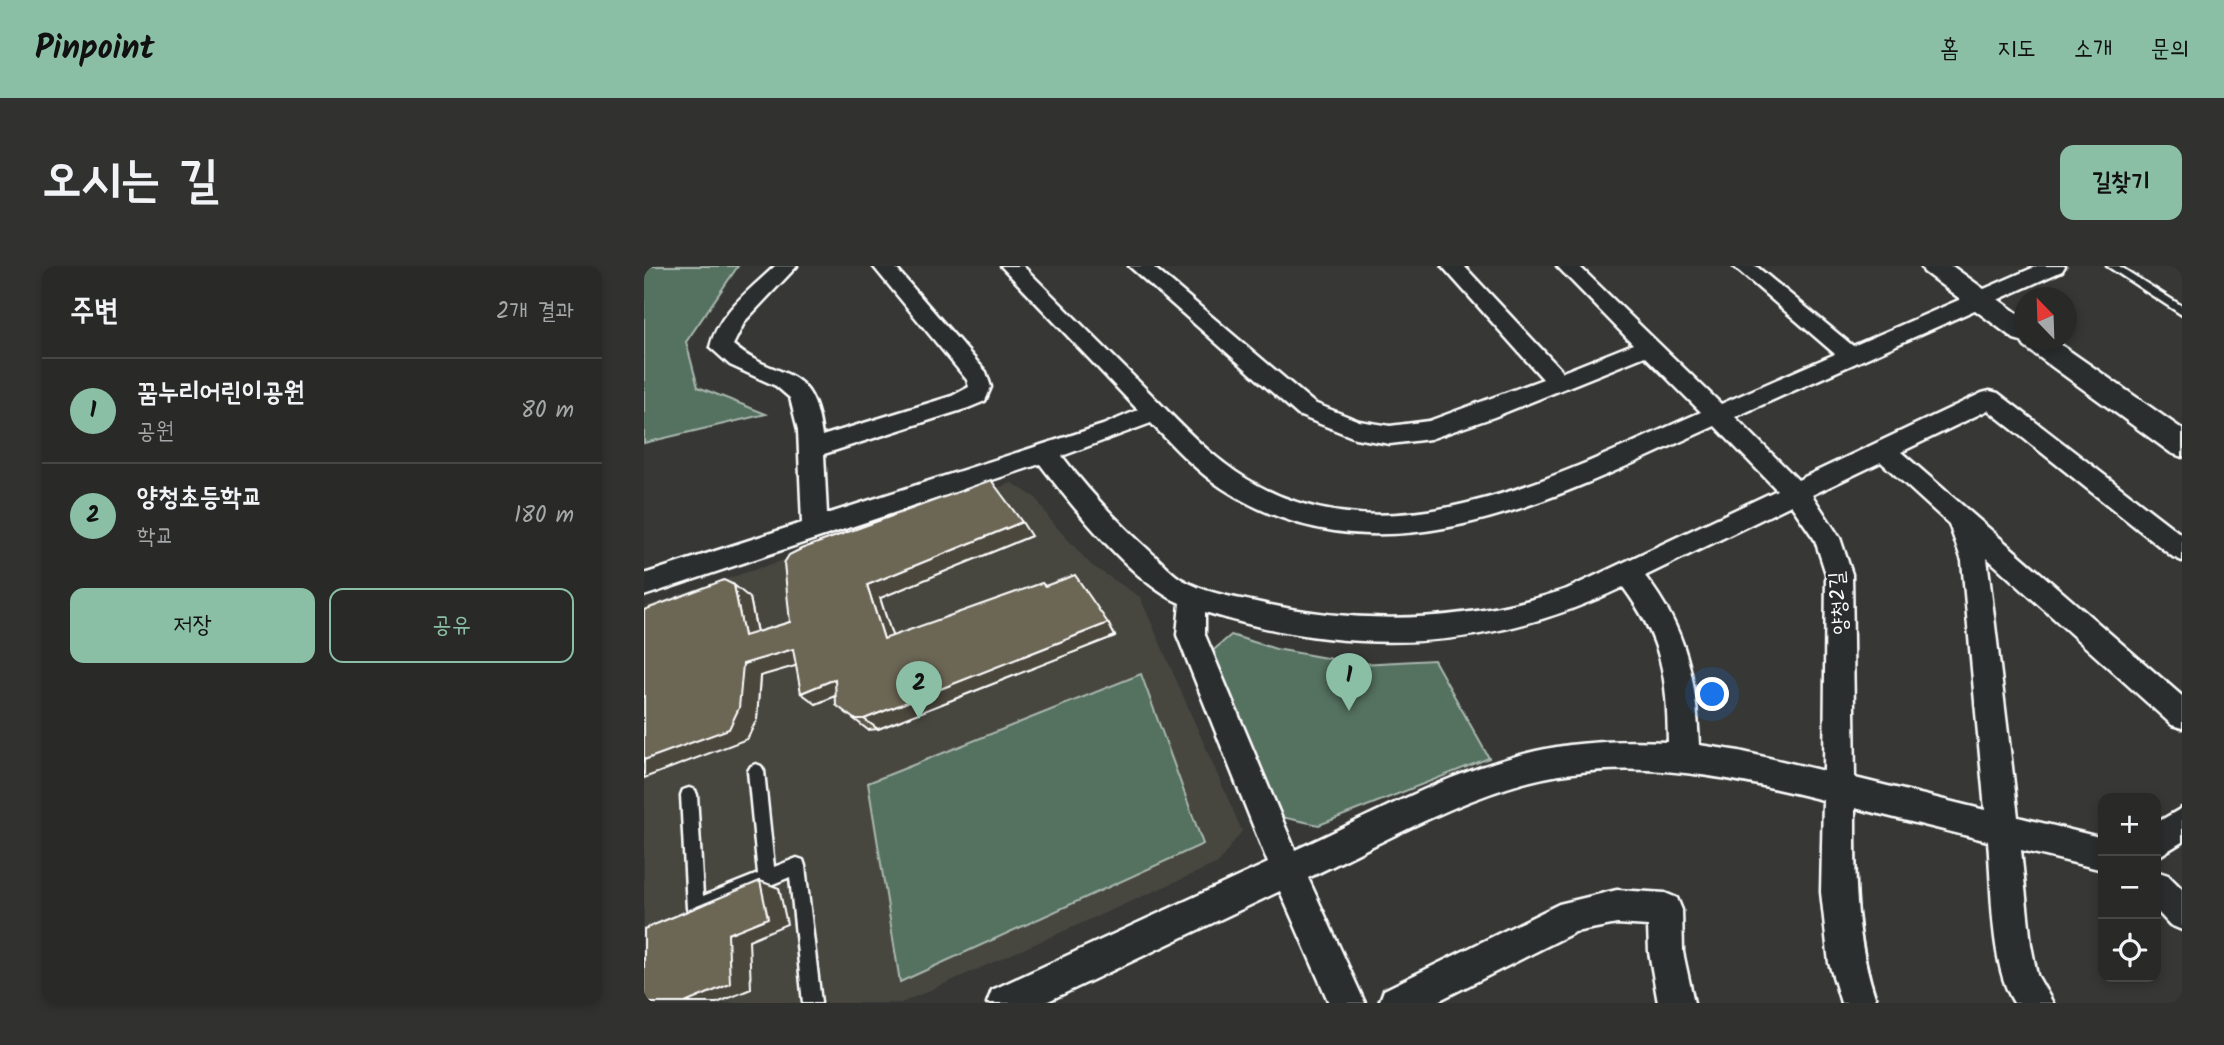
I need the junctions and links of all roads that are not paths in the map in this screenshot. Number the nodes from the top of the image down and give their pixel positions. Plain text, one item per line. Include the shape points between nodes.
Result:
1 (787, 266) edge
2 (883, 266) edge
3 (1011, 266) edge
4 (1139, 266) edge
5 (1452, 266) edge
6 (1567, 266) edge
7 (1743, 266) edge
8 (1934, 266) edge
9 (2055, 266) edge
10 (2112, 266) edge
11 (1979, 299) junction
12 (2182, 311) edge
13 (2014, 324) edge
14 (1649, 346) junction
15 (2049, 350) edge
16 (1851, 356) junction
17 (1559, 382) junction
18 (1155, 412) junction
19 (1718, 415) junction
20 (2182, 445) edge
21 (810, 449) junction
22 (1883, 450) junction
23 (1045, 452) junction
24 (1795, 492) junction
25 (1960, 518) junction
26 (814, 528) junction
27 (2182, 550) edge
28 (1628, 572) junction
29 (644, 585) edge
30 (1195, 596) junction
31 (2182, 715) edge
32 (1684, 756) junction
33 (756, 771) dead end
34 (1839, 789) junction
35 (689, 795) dead end
36 (2182, 823) edge
37 (2003, 830) junction
38 (2161, 838) edge
39 (2098, 853) edge
40 (1287, 870) junction
41 (767, 878) junction
42 (2161, 892) edge
43 (2182, 913) edge
44 (812, 1003) edge
45 (1005, 1003) edge
46 (1347, 1003) edge
47 (1398, 1003) edge
48 (1676, 1003) edge
49 (1859, 1003) edge
50 (2035, 1003) edge

1 - 21 street via 729,326 721,347 732,358 801,394 808,414
2 - 21 street via 978,378 977,395
3 - 18 street
4 - 17 street via 1306,409 1356,429 1390,435 1430,430
5 - 17 street
6 - 14 street, 양청2길
7 - 16 street
8 - 11 street
9 - 11 street
10 - 12 lane
11 - 13 street
11 - 16 street
14 - 17 street
14 - 19 street, 양청2길
15 - 20 street
16 - 19 street
18 - 19 street via 1197,454 1253,493 1316,516 1401,526 1501,508
18 - 23 street
19 - 24 street, 양청2길
21 - 26 street
22 - 24 street
22 - 25 street
22 - 27 street via 1990,399
23 - 26 street
23 - 30 street via 1090,510 1133,552 1172,587
24 - 28 street
24 - 34 street, 양청2길 via 1827,538 1839,574
25 - 31 street
25 - 37 street via 1975,561
26 - 29 street
28 - 30 street via 1538,612 1438,630 1367,632 1311,626
28 - 32 street via 1663,623 1676,655
30 - 40 street via 1191,635
32 - 34 street
32 - 40 street via 1563,760 1499,776
33 - 41 lane
34 - 37 street
34 - 49 street, 양청2길 via 1838,892 1846,963
35 - 41 lane via 695,908
36 - 38 street
37 - 39 street
37 - 50 street via 2021,982
40 - 45 street
40 - 46 street
41 - 44 lane via 796,866
42 - 43 street
47 - 48 street via 1571,916 1617,907 1665,910 1666,953

